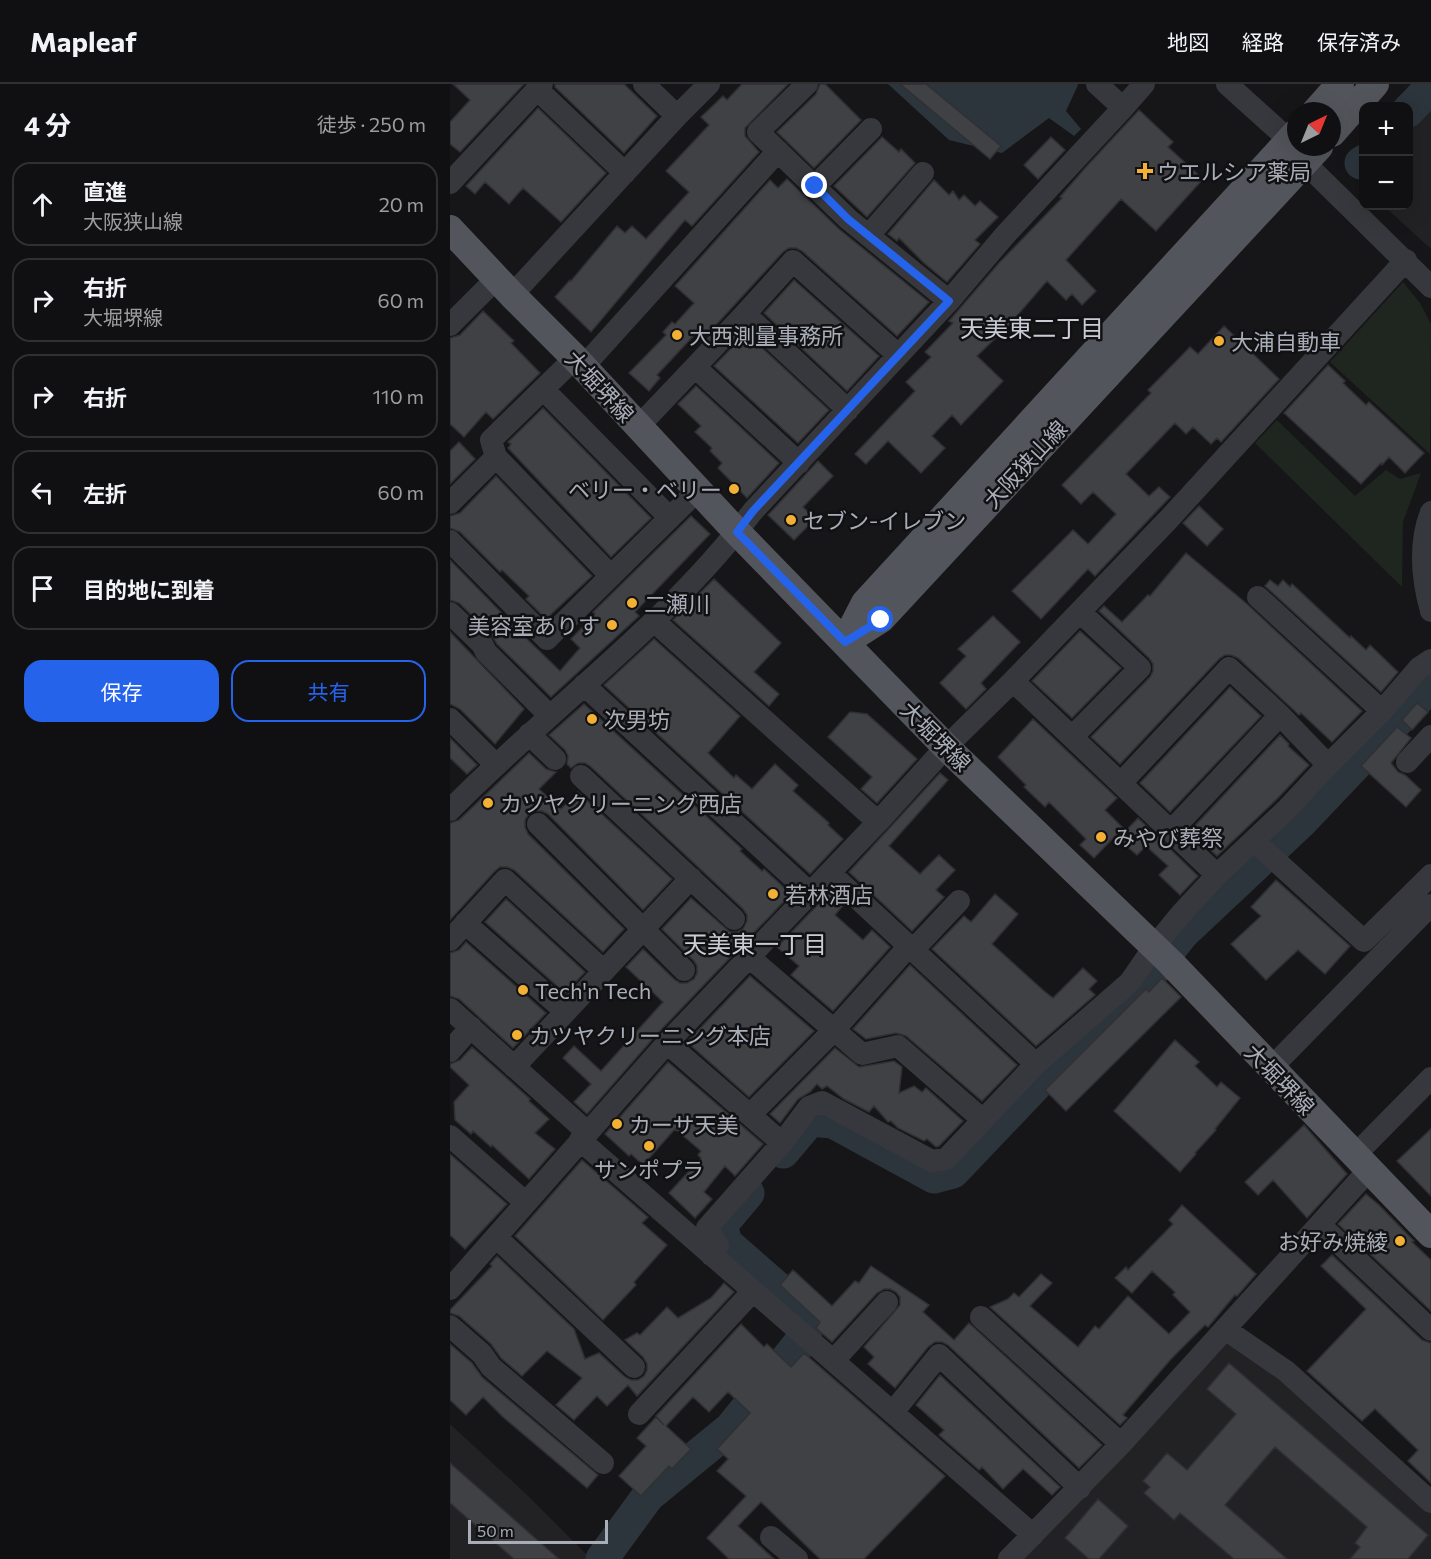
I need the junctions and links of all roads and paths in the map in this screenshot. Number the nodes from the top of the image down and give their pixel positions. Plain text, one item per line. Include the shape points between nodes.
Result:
1 (644, 84) edge
2 (709, 84) edge
3 (807, 84) edge
4 (1097, 84) edge
5 (1144, 84) edge
6 (1227, 84) edge
7 (1340, 84) edge
8 (1376, 84) edge
9 (539, 87) edge
10 (1324, 102) edge
11 (1124, 108) junction
12 (677, 116) junction
13 (1341, 122) edge
14 (871, 129) dead end
15 (1287, 134) edge
16 (778, 151) junction
17 (1292, 156) edge
18 (1311, 156) edge
19 (625, 173) junction
20 (922, 173) dead end
21 (450, 183) edge
22 (815, 186) junction
23 (450, 229) edge
24 (869, 235) junction
25 (1406, 260) junction
26 (504, 286) junction
27 (1431, 287) edge
28 (949, 301) junction
29 (745, 314) junction
30 (450, 325) edge
31 (898, 355) junction
32 (579, 362) junction
33 (695, 367) junction
34 (543, 389) junction
35 (848, 410) junction
36 (638, 428) junction
37 (496, 457) junction
38 (799, 463) junction
39 (697, 491) junction
40 (450, 503) edge
41 (1431, 512) edge
42 (670, 518) junction
43 (737, 532) junction
44 (450, 541) edge
45 (611, 576) junction
46 (1258, 597) dead end
47 (1431, 611) edge
48 (1080, 612) junction
49 (450, 613) edge
50 (654, 621) junction
51 (845, 642) junction
52 (1431, 660) edge
53 (1014, 681) junction
54 (584, 685) junction
55 (1382, 711) junction
56 (1280, 715) junction
57 (550, 716) junction
58 (450, 719) edge
59 (528, 734) junction
60 (1431, 736) edge
61 (1072, 737) junction
62 (946, 747) junction
63 (555, 759) dead end
64 (1407, 762) dead end
65 (496, 765) junction
66 (1328, 765) junction
67 (581, 776) dead end
68 (1121, 783) junction
69 (451, 807) edge
70 (878, 822) junction
71 (538, 824) dead end
72 (1170, 831) junction
73 (1254, 841) junction
74 (830, 873) junction
75 (1217, 875) junction
76 (1431, 875) edge
77 (691, 878) junction
78 (810, 893) junction
79 (959, 901) dead end
80 (1431, 905) edge
81 (734, 919) dead end
82 (465, 923) junction
83 (643, 930) junction
84 (450, 940) edge
85 (911, 948) junction
86 (1161, 954) junction
87 (749, 957) junction
88 (684, 970) dead end
89 (604, 971) junction
90 (450, 1009) edge
91 (565, 1011) junction
92 (471, 1027) junction
93 (834, 1030) junction
94 (667, 1043) junction
95 (450, 1051) edge
96 (1036, 1064) junction
97 (514, 1067) junction
98 (1270, 1069) junction
99 (1431, 1078) edge
100 (750, 1115) junction
101 (983, 1120) junction
102 (450, 1136) edge
103 (583, 1136) junction
104 (782, 1143) junction
105 (1361, 1164) junction
106 (526, 1203) junction
107 (1320, 1225) junction
108 (1431, 1234) edge
109 (496, 1237) junction
110 (711, 1255) junction
111 (450, 1289) edge
112 (753, 1291) junction
113 (887, 1302) dead end
114 (981, 1317) dead end
115 (450, 1326) edge
116 (1225, 1329) junction
117 (1431, 1330) edge
118 (834, 1360) junction
119 (634, 1367) dead end
120 (893, 1412) junction
121 (639, 1414) dead end
122 (1121, 1444) junction
123 (603, 1463) dead end
124 (1080, 1488) junction
125 (1431, 1502) edge
126 (1033, 1535) junction
127 (771, 1538) dead end
128 (797, 1559) edge
129 (1009, 1559) edge

1 - 12 street
2 - 12 street
3 - 16 street via 758,132
4 - 11 street
5 - 11 street
6 - 15 street
7 - 10 main road
8 - 13 main road
9 - 19 street
9 - 21 street
11 - 28 street
12 - 19 street
14 - 22 street
16 - 22 street
16 - 32 street
17 - 51 main road, 大阪狭山線 via 865,603
18 - 25 street
19 - 26 street
20 - 24 street
22 - 24 street
23 - 26 main road, 大堀堺線
24 - 28 street
25 - 27 street
25 - 48 street
26 - 30 street
26 - 32 main road, 大堀堺線
28 - 31 street
29 - 31 street via 793,261
29 - 33 street
29 - 35 street
31 - 35 street
32 - 34 street
32 - 36 main road, 大堀堺線
33 - 36 street
33 - 38 street
34 - 37 street via 491,440
34 - 42 street
35 - 38 street
36 - 39 main road, 大堀堺線
37 - 40 street
37 - 45 street
38 - 43 street
39 - 42 street
39 - 43 main road, 大堀堺線
41 - 47 street via 1425,526 1422,573
42 - 45 street
43 - 50 street
43 - 51 main road, 大堀堺線
44 - 45 street via 547,639
46 - 55 street
48 - 53 street
48 - 61 street via 1140,668
49 - 57 street
50 - 54 street
50 - 70 street
51 - 62 main road, 大堀堺線
52 - 55 street via 1419,668
53 - 61 street
53 - 62 street
54 - 57 street
54 - 78 street
55 - 66 street
56 - 66 street
56 - 68 street via 1229,668
56 - 72 street
57 - 59 street
58 - 65 street
59 - 63 street
59 - 65 street
60 - 64 street
61 - 68 street
62 - 70 street
62 - 86 main road, 大堀堺線
65 - 69 street
66 - 73 street
67 - 77 street
68 - 72 street
70 - 74 street
71 - 83 street
72 - 75 street
73 - 75 street
73 - 76 street via 1364,941
74 - 78 street
74 - 85 street
75 - 86 street via 1181,914
77 - 81 street
77 - 83 street
78 - 87 street
79 - 85 street
80 - 98 street
82 - 84 street
82 - 89 street via 505,880
82 - 91 street
83 - 88 street
83 - 89 street
85 - 93 street
85 - 96 street
86 - 96 street
86 - 98 main road, 大堀堺線
87 - 93 street
87 - 94 street
89 - 91 street
90 - 92 street
91 - 97 street
92 - 95 street
92 - 97 street
93 - 100 street
93 - 101 street via 862,1054 898,1046
94 - 100 street
94 - 103 street
96 - 101 street
97 - 103 street
98 - 105 main road, 大堀堺線
99 - 105 street
100 - 104 street
101 - 104 street via 946,1159 932,1161 822,1102 809,1107
102 - 106 street
103 - 106 street
103 - 110 street
104 - 110 street via 707,1228 717,1246
105 - 107 street
105 - 108 main road, 大堀堺線
106 - 109 street
107 - 116 street
107 - 117 street
109 - 111 street
109 - 119 street
110 - 112 street
112 - 118 street
112 - 121 street
113 - 118 street
114 - 122 street
115 - 123 street via 491,1367
116 - 122 street
116 - 125 street via 1286,1371
118 - 120 street
120 - 124 street via 939,1355
120 - 126 street
122 - 124 street
124 - 126 street
126 - 129 street
127 - 128 street

